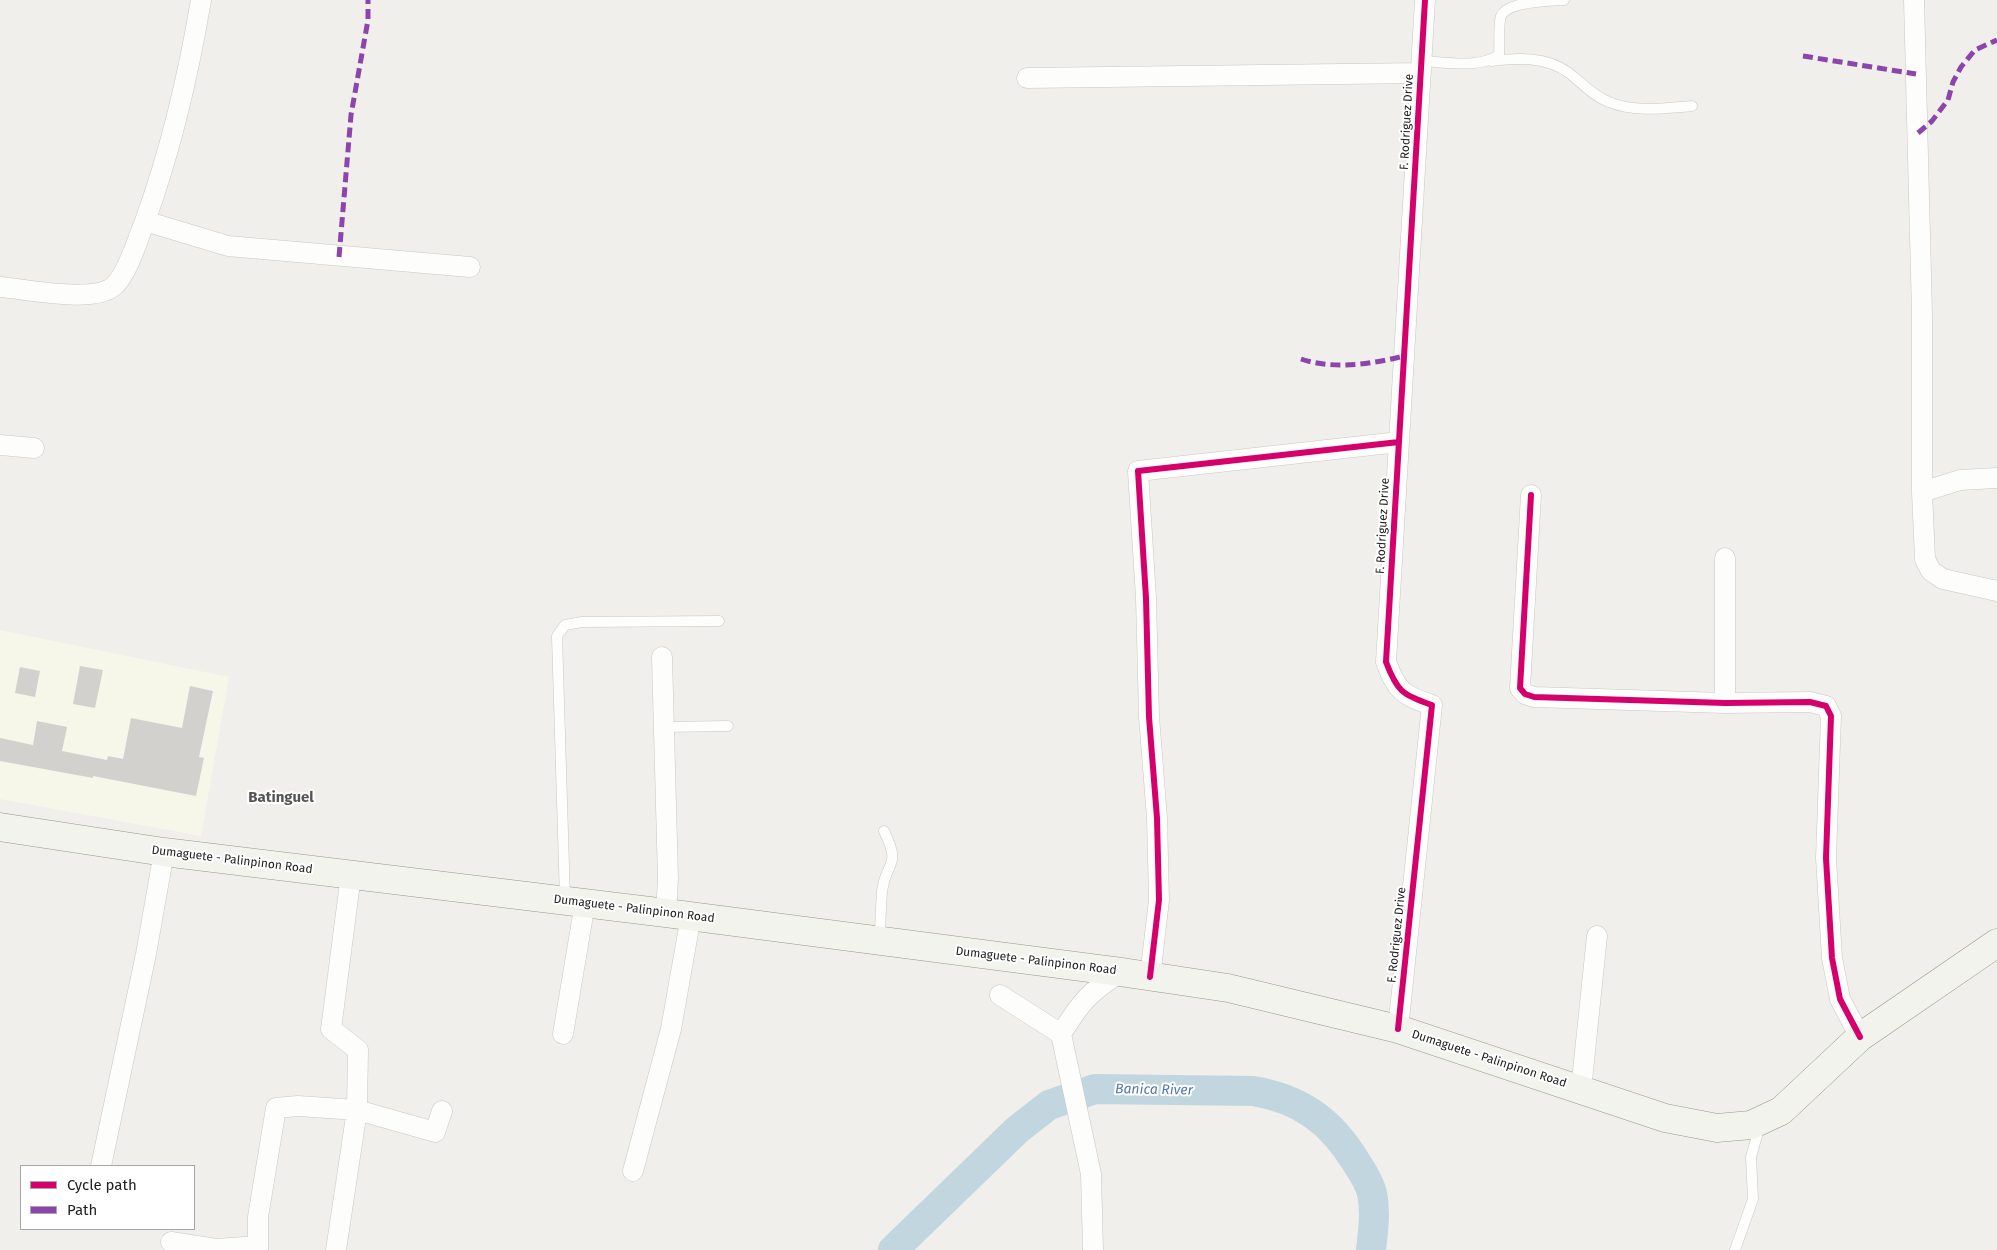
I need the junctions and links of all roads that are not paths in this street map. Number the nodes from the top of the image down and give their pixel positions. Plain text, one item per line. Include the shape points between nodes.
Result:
1 (201, 0) edge
2 (1425, 0) edge
3 (1564, 0) edge
4 (1914, 0) edge
5 (1491, 61) junction
6 (1421, 67) junction
7 (1027, 78) dead end
8 (1692, 106) dead end
9 (145, 221) junction
10 (470, 267) dead end
11 (0, 287) edge
12 (1399, 442) junction
13 (0, 445) edge
14 (34, 448) dead end
15 (1997, 478) edge
16 (1922, 492) junction
17 (1531, 495) dead end
18 (1725, 558) dead end
19 (1997, 591) edge
20 (720, 621) dead end
21 (662, 657) dead end
22 (1725, 703) junction
23 (728, 726) dead end
24 (665, 727) junction
25 (0, 827) edge
26 (884, 832) dead end
27 (164, 852) junction
28 (351, 875) junction
29 (575, 902) junction
30 (679, 915) junction
31 (1598, 936) dead end
32 (880, 941) junction
33 (1997, 943) edge
34 (1120, 972) junction
35 (1150, 977) junction
36 (1000, 995) dead end
37 (1398, 1029) junction
38 (563, 1034) dead end
39 (1060, 1034) junction
40 (1860, 1038) junction
41 (1581, 1090) junction
42 (357, 1110) junction
43 (442, 1111) dead end
44 (1762, 1119) junction
45 (101, 1165) edge
46 (634, 1171) dead end
47 (171, 1242) dead end
48 (258, 1248) edge
49 (336, 1250) edge
50 (1092, 1250) edge
51 (1734, 1250) edge

1 - 9 street via 187,83
2 - 6 street, F. Rodriguez Drive
3 - 5 lane via 1521,4 1506,10 1501,17 1499,55
4 - 16 street via 1922,314
5 - 6 lane
5 - 8 lane via 1524,58 1548,62 1568,72 1588,90 1609,102 1629,107
6 - 7 street
6 - 12 street, F. Rodriguez Drive
9 - 10 street via 228,246
9 - 11 street via 123,273 110,290 78,294
12 - 35 street via 1138,471 1159,900
12 - 37 street, F. Rodriguez Drive via 1386,662 1395,686 1413,699 1432,705
13 - 14 street
15 - 16 street via 1943,483
16 - 19 street via 1923,545 1931,571 1943,579
17 - 22 street via 1520,688 1525,694 1534,697
18 - 22 street
20 - 29 lane via 582,622 565,625 557,636
21 - 24 street
22 - 40 street via 1810,702 1826,706 1831,716 1826,858 1832,958 1840,999
23 - 24 lane
24 - 30 street
25 - 27 main road, Dumaguete - Palinpinon Road
26 - 32 lane via 894,850 892,865 882,888
27 - 28 main road, Dumaguete - Palinpinon Road
27 - 45 street
28 - 29 main road, Dumaguete - Palinpinon Road
28 - 42 street via 330,1029 358,1050
29 - 30 main road, Dumaguete - Palinpinon Road
29 - 38 street
30 - 32 main road, Dumaguete - Palinpinon Road
30 - 46 street via 671,1029
31 - 41 street
32 - 34 main road, Dumaguete - Palinpinon Road
33 - 40 main road, Dumaguete - Palinpinon Road
34 - 35 main road, Dumaguete - Palinpinon Road
34 - 39 street via 1093,990 1077,1007
35 - 37 main road, Dumaguete - Palinpinon Road via 1228,988
36 - 39 street
37 - 41 main road, Dumaguete - Palinpinon Road
39 - 50 street via 1091,1174
40 - 44 main road, Dumaguete - Palinpinon Road via 1781,1111
41 - 44 main road, Dumaguete - Palinpinon Road via 1665,1118 1717,1128 1751,1125
42 - 43 street via 435,1132
42 - 48 street via 298,1106 276,1108 258,1217
42 - 49 street
44 - 51 lane via 1751,1157 1753,1199
47 - 48 street via 216,1249

